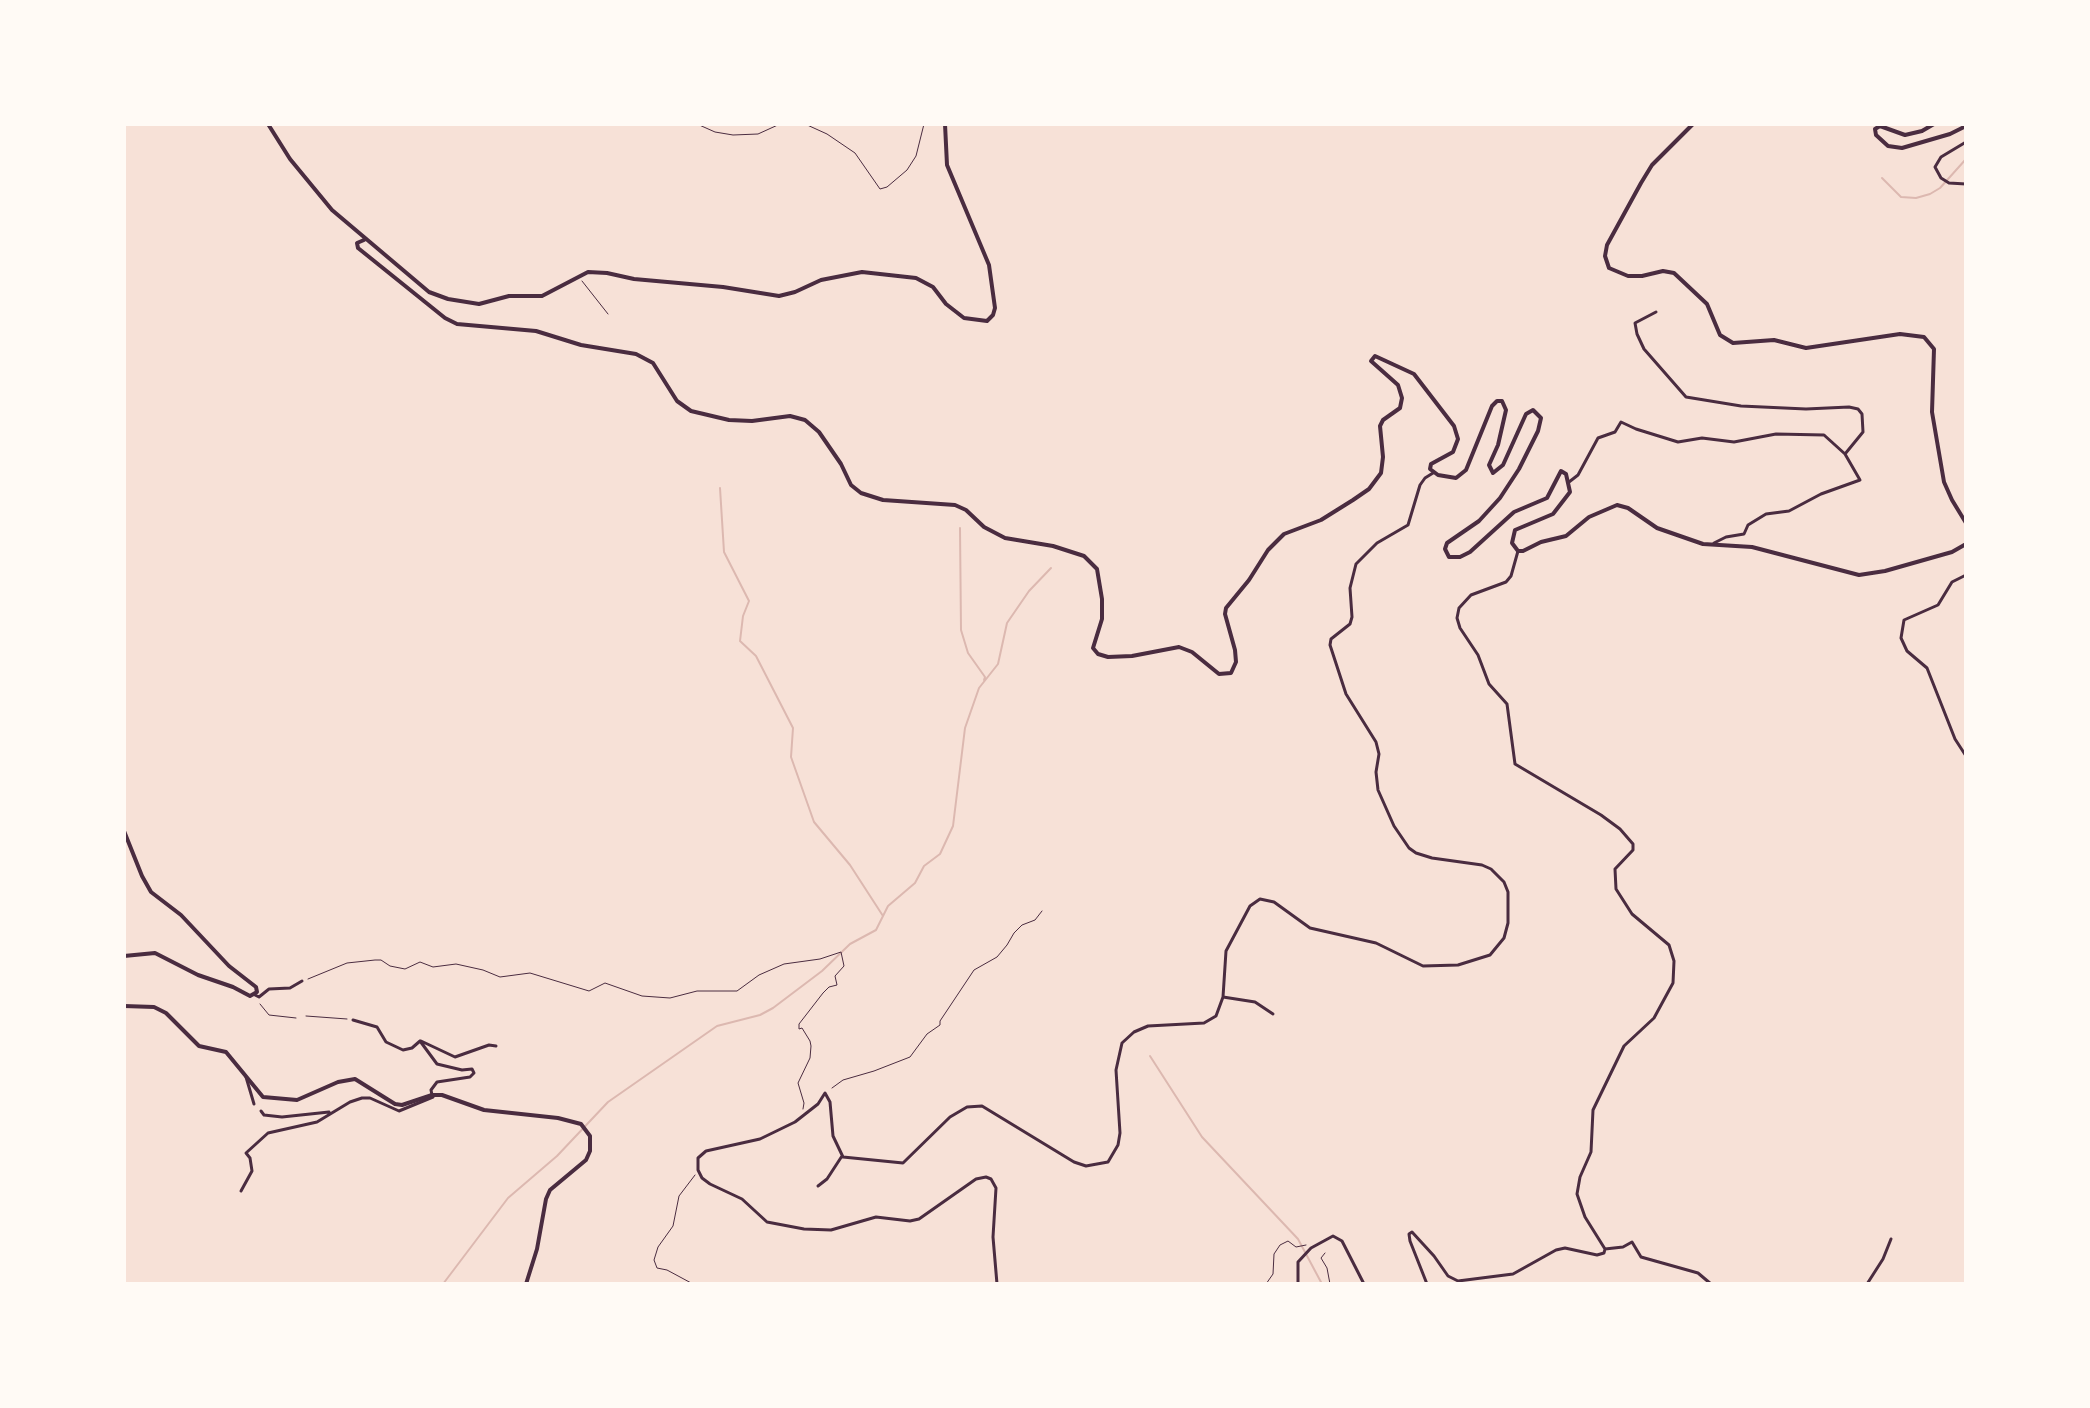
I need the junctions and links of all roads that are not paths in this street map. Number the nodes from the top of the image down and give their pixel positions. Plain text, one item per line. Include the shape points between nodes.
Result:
1 (268, 124) edge
2 (945, 124) edge
3 (1693, 124) edge
4 (1934, 124) edge
5 (1966, 126) edge
6 (1966, 142) edge
7 (1966, 184) edge
8 (364, 240) junction
9 (1656, 312) dead end
10 (1845, 454) junction
11 (1433, 473) junction
12 (1569, 482) junction
13 (1966, 522) edge
14 (1966, 544) edge
15 (1710, 545) junction
16 (1518, 551) junction
17 (1966, 575) edge
18 (1966, 756) edge
19 (124, 831) edge
20 (124, 956) edge
21 (302, 981) road end
22 (255, 995) junction
23 (1223, 997) junction
24 (124, 1006) edge
25 (1273, 1014) dead end
26 (353, 1020) road end
27 (420, 1041) junction
28 (496, 1046) dead end
29 (246, 1073) junction
30 (434, 1095) junction
31 (254, 1104) dead end
32 (261, 1111) dead end
33 (333, 1112) junction
34 (243, 1148) dead end
35 (246, 1153) junction
36 (842, 1156) junction
37 (818, 1186) dead end
38 (241, 1191) dead end
39 (1891, 1239) dead end
40 (1605, 1249) junction
41 (526, 1284) edge
42 (997, 1284) edge
43 (1298, 1284) edge
44 (1364, 1284) edge
45 (1427, 1284) edge
46 (1711, 1284) edge
47 (1867, 1284) edge

1 - 8 street via 305,178
2 - 8 street via 947,165 989,265 995,308 987,321 964,318 933,287 907,276 852,273 779,296 588,272 542,296 468,303 429,292
3 - 13 street via 1641,183 1607,245 1609,268 1628,276 1674,273 1707,304 1720,335 1733,343 1774,340 1806,348 1900,334 1924,337 1934,349 1932,412 1944,482
4 - 5 street via 1905,135 1875,129 1888,146 1902,148
6 - 7 street via 1946,153 1936,173 1949,183
8 - 11 street via 358,248 457,324 536,331 636,354 653,363 677,401 691,411 729,420 805,420 861,493 883,500 955,505 1005,538 1084,556 1097,569 1103,608 1093,648 1108,657 1179,647 1219,674 1231,673 1236,662 1226,608 1268,550 1284,534 1353,500 1381,473 1380,426 1400,408 1402,398 1398,385 1371,361 1375,356 1414,374 1454,426 1453,452 1431,464
9 - 10 street via 1635,323 1637,334 1686,397 1741,406 1858,409 1863,432
10 - 12 street via 1824,435 1678,442 1621,422 1615,432 1598,438
10 - 15 street via 1860,480 1789,511 1766,514 1744,534
11 - 12 street via 1456,478 1466,470 1497,401 1506,410 1489,465 1493,473 1503,465 1526,414 1540,414 1538,431 1500,498 1447,543 1447,554 1454,558 1470,552 1514,512 1547,498 1561,471
11 - 23 street via 1420,485 1408,525 1377,543 1356,564 1350,624 1330,645 1346,694 1376,742 1376,782 1394,826 1416,853 1482,865 1499,875 1508,892 1504,938 1485,958 1429,967 1376,943 1310,928 1274,902 1260,899 1250,906 1226,951
12 - 16 street via 1570,492 1553,514 1515,530 1512,543
14 - 15 street via 1869,575 1752,547
15 - 16 street via 1657,528 1617,505 1589,517 1566,536
16 - 40 street via 1506,582 1471,595 1459,608 1460,628 1489,684 1507,704 1515,764 1601,815 1633,844 1615,869 1616,889 1632,914 1669,945 1674,961 1673,983 1654,1018 1624,1046 1593,1110 1591,1152 1577,1194
17 - 18 street via 1952,582 1938,605 1904,620 1901,638 1927,668
19 - 22 street via 151,892 256,987
20 - 22 street via 155,953
21 - 22 street
23 - 25 street via 1255,1002
23 - 36 street via 1216,1016 1204,1023 1148,1026 1122,1043 1116,1070 1120,1133 1108,1162 1074,1162 982,1106 950,1117 903,1163
24 - 29 street via 166,1013 199,1046 226,1052
26 - 27 street via 377,1027 386,1042 403,1050
27 - 28 street via 455,1057
27 - 30 street via 437,1064 474,1073 437,1082 431,1090
29 - 30 street via 256,1091 271,1099 297,1100 355,1079 395,1104
29 - 31 street
30 - 33 street via 399,1111 367,1098
30 - 41 street via 484,1110 581,1124 590,1136 586,1160 546,1199
32 - 33 street via 282,1117
33 - 35 street via 317,1122 268,1133
34 - 35 street
35 - 38 street via 252,1171
36 - 37 street
36 - 42 street via 825,1093 800,1119 760,1139 706,1151 697,1168 702,1178 742,1199 767,1222 831,1230 876,1217 919,1219 957,1190 986,1177 996,1188
39 - 47 street
40 - 45 street via 1597,1255 1565,1248 1513,1274 1458,1281 1412,1232 1410,1241
40 - 46 street via 1632,1242 1641,1257 1698,1273
43 - 44 street via 1298,1262 1311,1248 1337,1237

